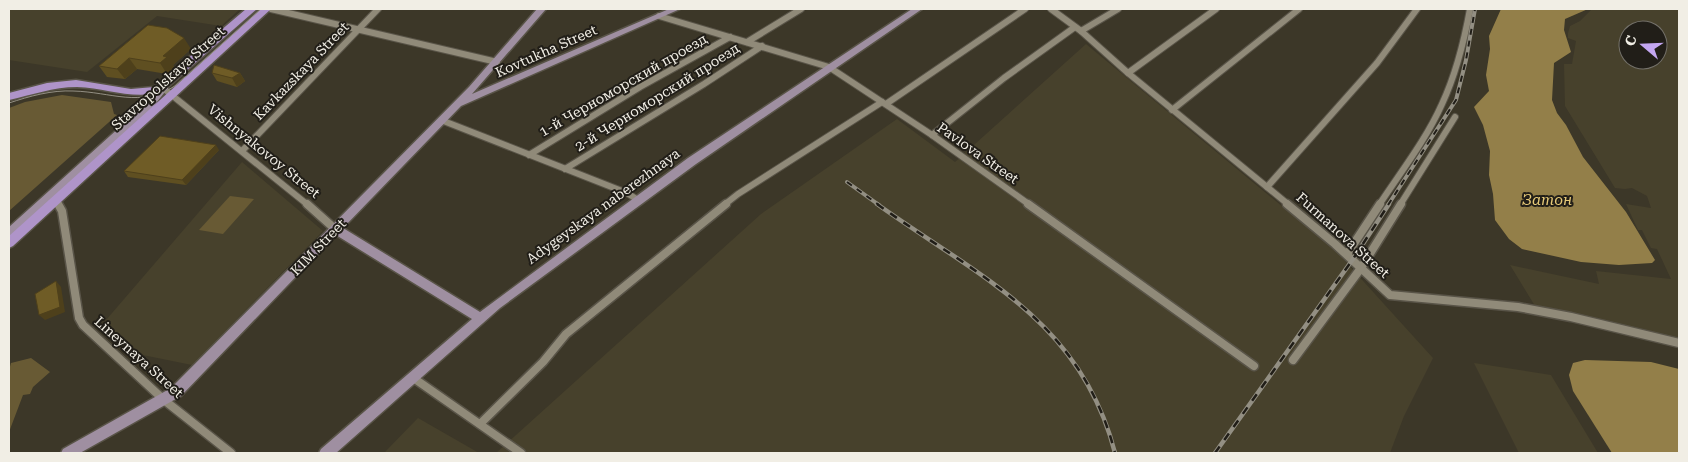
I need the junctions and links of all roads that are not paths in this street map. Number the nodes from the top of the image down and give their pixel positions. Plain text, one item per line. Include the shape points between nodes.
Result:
1 (252, 9) edge
2 (266, 9) edge
3 (271, 9) edge
4 (378, 9) edge
5 (542, 9) edge
6 (676, 9) edge
7 (801, 9) edge
8 (918, 9) edge
9 (1025, 9) edge
10 (1051, 9) edge
11 (1118, 9) edge
12 (1216, 9) edge
13 (1299, 9) edge
14 (1417, 9) edge
15 (1470, 9) edge
16 (659, 16) junction
17 (359, 28) junction
18 (1078, 29) junction
19 (730, 37) junction
20 (747, 42) junction
21 (762, 46) junction
22 (498, 62) junction
23 (829, 67) junction
24 (1128, 74) junction
25 (130, 92) junction
26 (168, 92) junction
27 (9, 98) edge
28 (153, 101) junction
29 (884, 103) junction
30 (455, 106) junction
31 (1172, 110) junction
32 (1454, 117) dead end
33 (441, 120) junction
34 (932, 136) junction
35 (112, 148) junction
36 (242, 151) junction
37 (529, 155) junction
38 (565, 169) junction
39 (1267, 187) junction
40 (56, 198) junction
41 (638, 200) junction
42 (335, 230) junction
43 (9, 233) edge
44 (9, 243) edge
45 (1347, 254) junction
46 (1361, 268) junction
47 (480, 318) junction
48 (1679, 343) edge
49 (1293, 360) dead end
50 (1254, 366) dead end
51 (412, 377) junction
52 (164, 400) junction
53 (480, 424) junction
54 (68, 453) edge
55 (231, 453) edge
56 (326, 453) edge
57 (521, 453) edge

1 - 26 main road, Stavropolskaya Street
2 - 26 main road, Stavropolskaya Street
3 - 17 street
4 - 17 street, Kavkazskaya Street
5 - 22 street, KIM Street
6 - 16 street, Kovtukha Street
7 - 20 street
8 - 23 street, Adygeyskaya naberezhnaya
9 - 29 street
10 - 18 street, Furmanova Street
11 - 18 street
12 - 24 street
13 - 31 street
14 - 39 street via 1377,63
15 - 45 street via 1461,54 1442,105
16 - 19 street, Pavlova Street
16 - 30 street, Kovtukha Street
17 - 22 street
17 - 36 street, Kavkazskaya Street
18 - 24 street, Furmanova Street
18 - 34 street via 1004,78
19 - 20 street, Pavlova Street
19 - 37 street, 1-й Черноморский проезд via 640,86
20 - 21 street, Pavlova Street
21 - 23 street, Pavlova Street
21 - 38 street, 2-й Черноморский проезд
22 - 30 street, KIM Street
23 - 29 street, Pavlova Street
23 - 41 street, Adygeyskaya naberezhnaya
24 - 31 street, Furmanova Street
25 - 26 main road
25 - 27 main road via 66,84 35,89
25 - 28 main road, Stavropolskaya Street
26 - 28 street, Stavropolskaya Street
26 - 35 main road, Stavropolskaya Street
26 - 36 street, Vishnyakovoy Street
28 - 35 main road, Stavropolskaya Street via 145,114
28 - 43 street, Stavropolskaya Street
29 - 34 street, Pavlova Street
29 - 53 street via 738,194 566,334 543,362
30 - 33 street, KIM Street
31 - 39 street, Furmanova Street
32 - 46 street
33 - 37 street
33 - 42 street, KIM Street
34 - 50 street, Pavlova Street
35 - 40 main road, Stavropolskaya Street
36 - 42 street, Vishnyakovoy Street
37 - 38 street
38 - 41 street
39 - 45 street, Furmanova Street
40 - 44 main road, Stavropolskaya Street
40 - 52 street, Lineynaya Street via 62,211 79,318
41 - 47 street, Adygeyskaya naberezhnaya
42 - 47 street, Vishnyakovoy Street
42 - 52 street, KIM Street via 176,392
45 - 46 street, Furmanova Street
46 - 48 street, Furmanova Street via 1390,295 1518,307
46 - 49 street
47 - 51 street, Adygeyskaya naberezhnaya
51 - 53 street
51 - 56 street, Adygeyskaya naberezhnaya
52 - 54 street, KIM Street
52 - 55 street, Lineynaya Street
53 - 57 street

